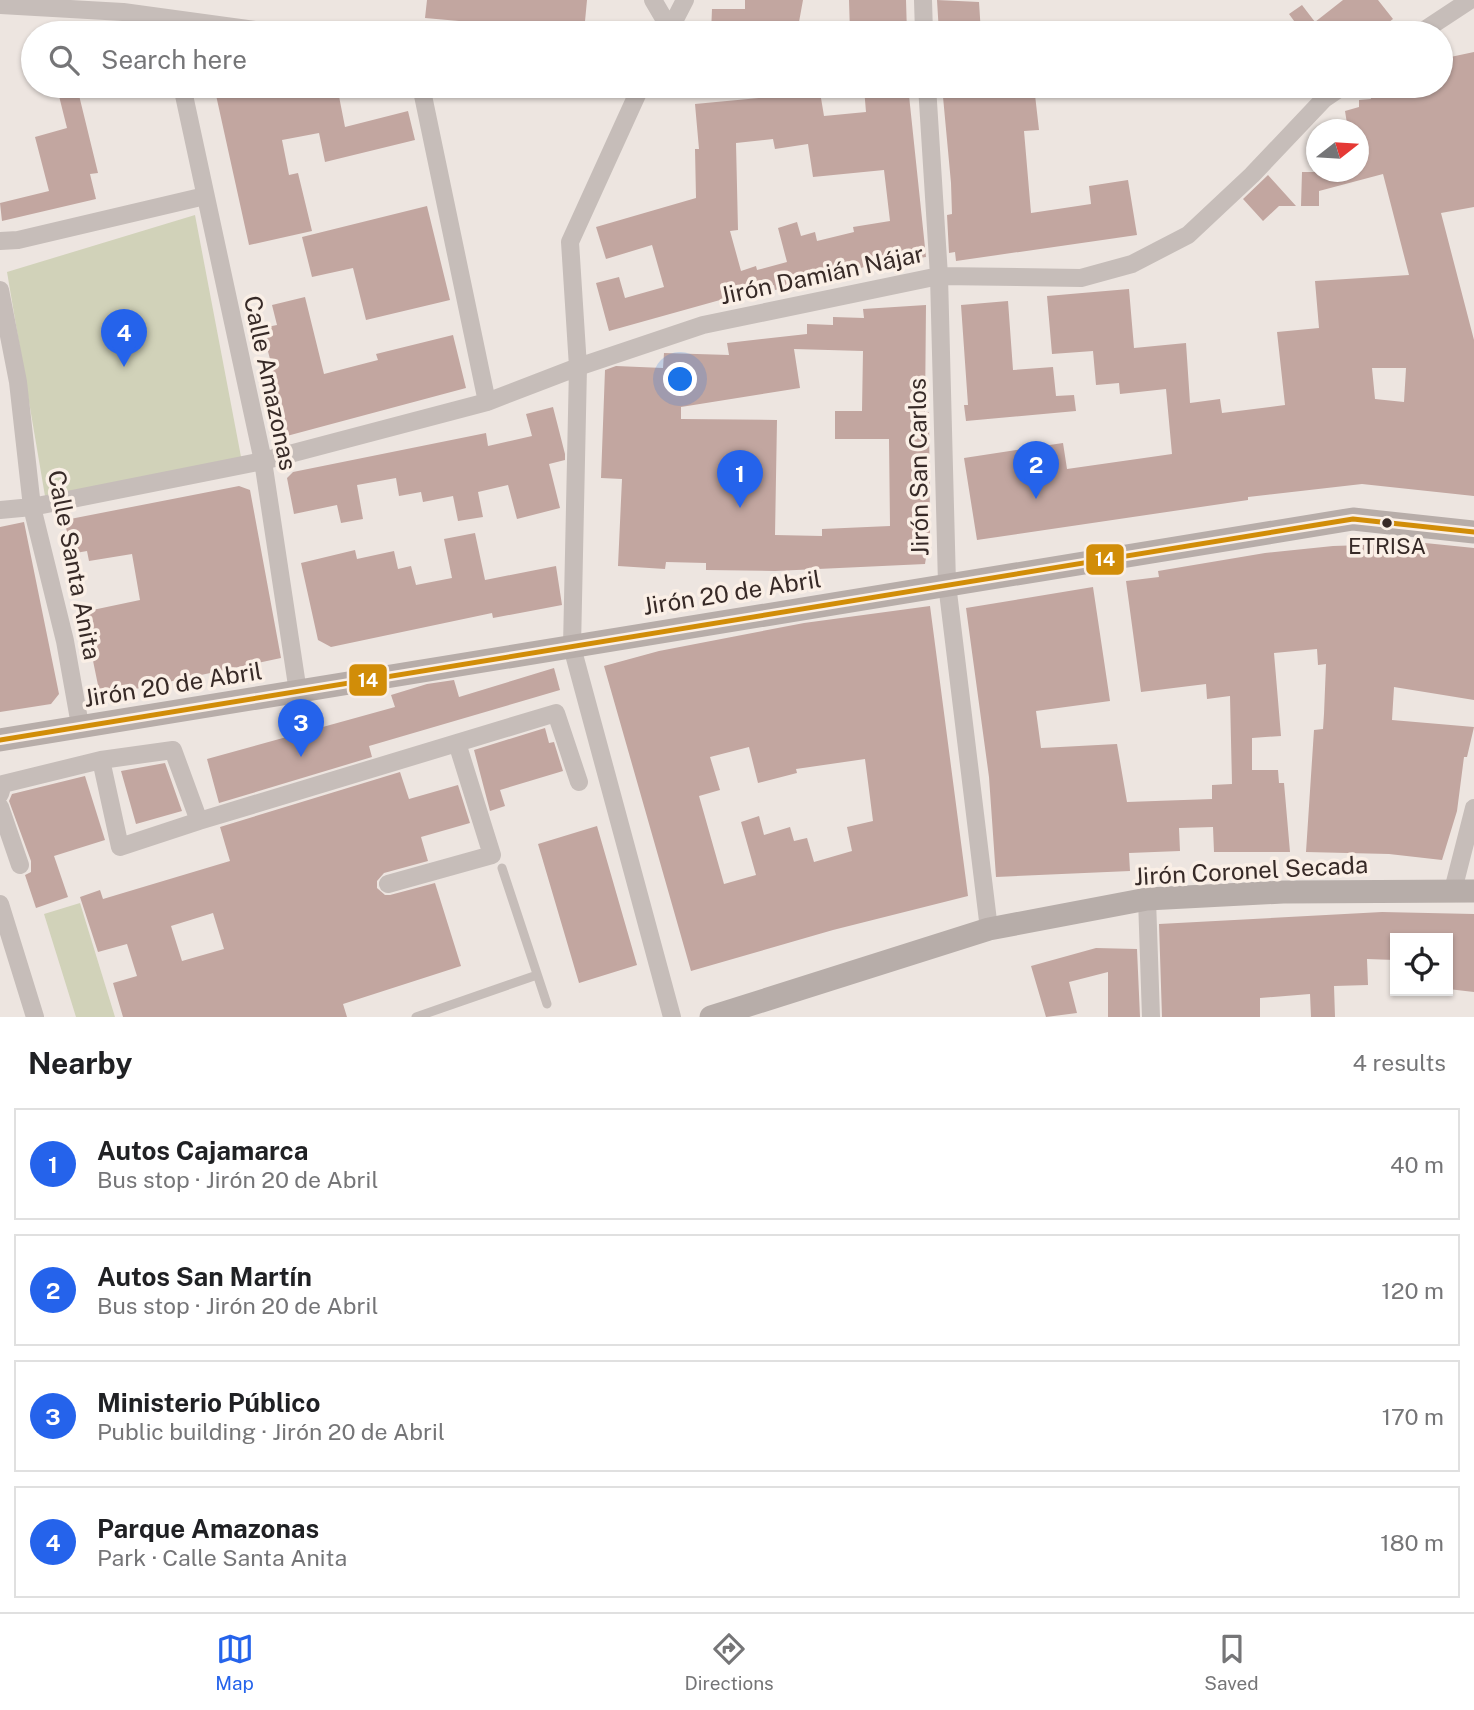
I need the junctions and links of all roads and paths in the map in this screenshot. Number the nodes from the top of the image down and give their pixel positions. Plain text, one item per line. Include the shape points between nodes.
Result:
1 (653, 0) edge
2 (685, 0) edge
3 (923, 0) edge
4 (1470, 0) edge
5 (0, 5) edge
6 (124, 6) edge
7 (162, 21) edge
8 (664, 21) edge
9 (674, 21) edge
10 (924, 21) edge
11 (1438, 21) edge
12 (185, 98) edge
13 (424, 98) edge
14 (636, 98) edge
15 (928, 98) edge
16 (1325, 98) edge
17 (205, 196) junction
18 (0, 241) edge
19 (939, 276) junction
20 (0, 290) edge
21 (578, 367) junction
22 (487, 401) junction
23 (263, 461) junction
24 (32, 507) junction
25 (0, 510) edge
26 (1474, 532) edge
27 (947, 584) junction
28 (572, 646) junction
29 (298, 692) junction
30 (80, 725) junction
31 (0, 740) edge
32 (457, 743) junction
33 (101, 760) junction
34 (579, 782) dead end
35 (0, 794) edge
36 (0, 807) edge
37 (1474, 808) edge
38 (198, 821) junction
39 (20, 865) dead end
40 (502, 869) dead end
41 (388, 884) dead end
42 (1464, 890) edge
43 (1147, 899) junction
44 (0, 904) edge
45 (989, 929) junction
46 (537, 975) junction
47 (547, 1004) dead end
48 (35, 1017) edge
49 (416, 1017) edge
50 (672, 1017) edge
51 (711, 1017) edge
52 (1151, 1017) edge

1 - 8 street
2 - 9 street
3 - 10 street
4 - 11 street
5 - 6 street
6 - 7 street
12 - 17 street, Calle Amazonas
13 - 22 street
14 - 21 street via 570,242
15 - 19 street, Jirón San Carlos
16 - 19 street, Jirón Damián Nájar via 1188,235 1132,264 1081,278
17 - 18 street
17 - 23 street, Calle Amazonas
19 - 21 street, Jirón Damián Nájar via 703,325
19 - 27 street, Jirón San Carlos
20 - 24 street, Calle Santa Anita via 18,382
21 - 22 street, Jirón Damián Nájar
21 - 28 street
22 - 23 street, Jirón Damián Nájar
23 - 24 street, Jirón Damián Nájar
23 - 29 street, Calle Amazonas
24 - 25 street, Jirón Damián Nájar
24 - 30 street, Calle Santa Anita
26 - 27 main road, Jirón 20 de Abril via 1353,519
27 - 28 main road, Jirón 20 de Abril
27 - 45 street, Jirón San Carlos
28 - 29 main road, Jirón 20 de Abril
28 - 50 street
29 - 30 main road, Jirón 20 de Abril
30 - 31 main road, Jirón 20 de Abril
32 - 34 street via 556,713
32 - 38 street
32 - 41 street via 492,855
33 - 35 street via 3,784
33 - 38 street via 173,750
33 - 38 street via 120,847
36 - 39 street
37 - 42 street
40 - 46 lane
42 - 43 main road, Jirón Coronel Secada
43 - 45 main road, Jirón Coronel Secada
43 - 52 street
44 - 48 street
45 - 51 main road, Jirón Coronel Secada
46 - 47 lane
46 - 49 lane

